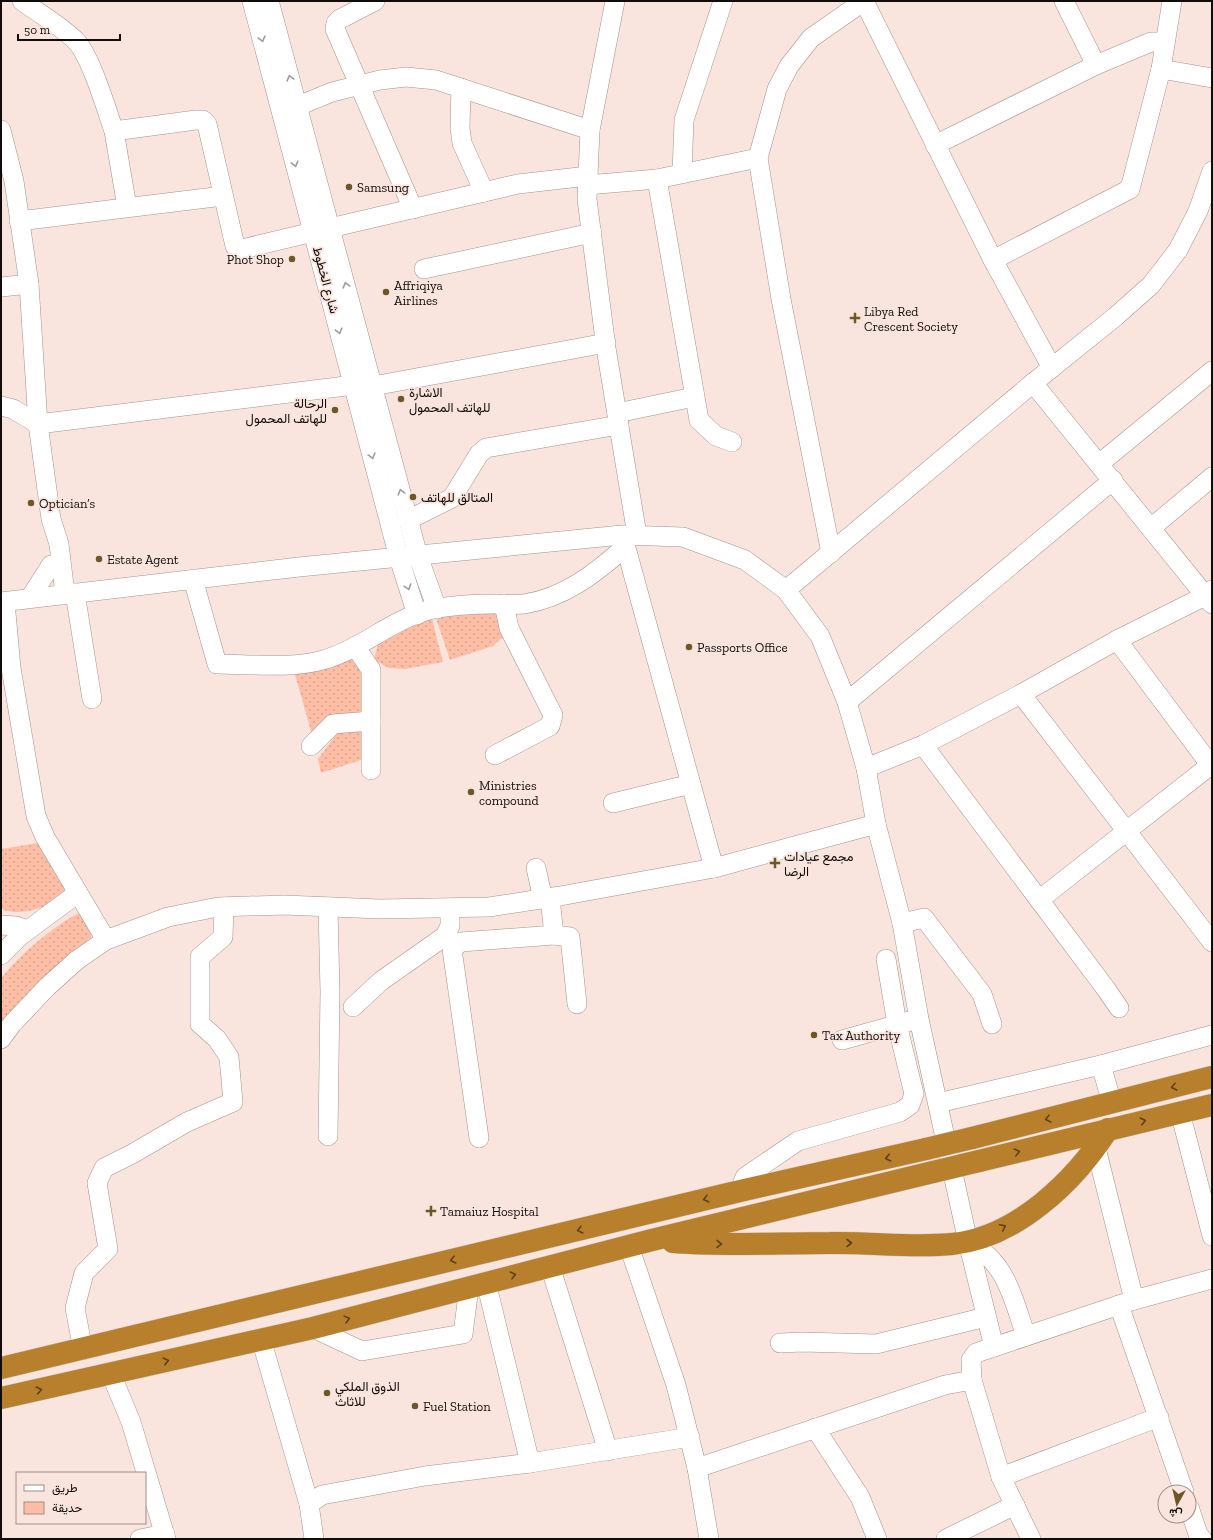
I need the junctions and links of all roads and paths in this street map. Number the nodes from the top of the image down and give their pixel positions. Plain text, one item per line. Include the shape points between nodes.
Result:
1 (22, 1) edge
2 (252, 1) edge
3 (269, 1) edge
4 (375, 1) edge
5 (722, 1) edge
6 (864, 1) edge
7 (1064, 1) edge
8 (1172, 1) edge
9 (610, 2) edge
10 (1164, 42) junction
11 (1096, 66) junction
12 (1161, 69) junction
13 (1212, 78) edge
14 (360, 84) junction
15 (461, 88) junction
16 (298, 106) junction
17 (1, 130) edge
18 (590, 130) junction
19 (114, 131) junction
20 (935, 145) junction
21 (758, 158) junction
22 (1212, 171) edge
23 (682, 173) junction
24 (657, 179) junction
25 (588, 180) junction
26 (484, 192) junction
27 (223, 196) junction
28 (126, 207) junction
29 (413, 209) junction
30 (19, 221) junction
31 (322, 230) junction
32 (592, 233) junction
33 (993, 260) junction
34 (424, 269) dead end
35 (29, 284) junction
36 (1, 287) edge
37 (606, 343) junction
38 (1052, 368) junction
39 (1212, 371) edge
40 (1034, 383) junction
41 (354, 385) junction
42 (373, 386) junction
43 (694, 397) junction
44 (1, 406) edge
45 (618, 419) junction
46 (38, 424) junction
47 (732, 442) dead end
48 (1099, 464) junction
49 (1212, 477) edge
50 (1113, 480) junction
51 (408, 520) junction
52 (1151, 528) junction
53 (628, 539) junction
54 (831, 553) junction
55 (418, 556) junction
56 (399, 558) junction
57 (57, 566) junction
58 (193, 579) junction
59 (786, 590) junction
60 (71, 593) junction
61 (1210, 597) edge
62 (30, 598) junction
63 (3, 602) edge
64 (504, 604) junction
65 (437, 609) junction
66 (417, 615) junction
67 (1116, 640) junction
68 (355, 646) junction
69 (6, 668) edge
70 (1021, 694) junction
71 (92, 699) dead end
72 (847, 702) junction
73 (371, 721) junction
74 (922, 745) junction
75 (311, 746) dead end
76 (495, 755) dead end
77 (1212, 765) edge
78 (866, 768) junction
79 (371, 770) dead end
80 (691, 784) junction
81 (613, 803) dead end
82 (876, 824) junction
83 (1128, 832) junction
84 (536, 868) dead end
85 (714, 868) junction
86 (78, 893) junction
87 (547, 898) junction
88 (1039, 900) junction
89 (224, 907) junction
90 (328, 907) junction
91 (450, 908) junction
92 (902, 923) junction
93 (1, 926) edge
94 (27, 930) junction
95 (554, 935) junction
96 (106, 940) junction
97 (1212, 942) edge
98 (1, 955) edge
99 (886, 959) dead end
100 (577, 1004) dead end
101 (353, 1007) dead end
102 (1119, 1008) dead end
103 (919, 1019) junction
104 (898, 1024) junction
105 (992, 1024) dead end
106 (1212, 1035) edge
107 (1, 1039) edge
108 (842, 1040) dead end
109 (1101, 1065) junction
110 (1212, 1077) edge
111 (938, 1103) junction
112 (1112, 1103) junction
113 (1212, 1105) edge
114 (1180, 1112) junction
115 (1108, 1129) junction
116 (328, 1136) dead end
117 (479, 1138) dead end
118 (1096, 1148) junction
119 (740, 1191) junction
120 (1212, 1236) edge
121 (652, 1240) junction
122 (968, 1242) junction
123 (629, 1246) junction
124 (550, 1266) junction
125 (1212, 1279) edge
126 (478, 1284) junction
127 (1127, 1302) junction
128 (986, 1317) junction
129 (313, 1328) junction
130 (1026, 1336) junction
131 (261, 1339) junction
132 (780, 1343) dead end
133 (994, 1347) junction
134 (84, 1350) junction
135 (1, 1368) edge
136 (111, 1374) junction
137 (972, 1380) junction
138 (1, 1398) edge
139 (1159, 1417) junction
140 (816, 1428) junction
141 (690, 1437) junction
142 (608, 1451) junction
143 (530, 1463) junction
144 (697, 1468) junction
145 (145, 1472) edge
146 (146, 1475) edge
147 (1000, 1477) junction
148 (1181, 1484) edge
149 (308, 1504) junction
150 (1015, 1505) junction
151 (1195, 1524) edge
152 (1200, 1536) edge
153 (165, 1537) edge
154 (140, 1539) edge
155 (314, 1539) edge
156 (709, 1539) edge
157 (877, 1539) edge
158 (946, 1539) edge
159 (1031, 1539) edge

1 - 19 street via 76,41 84,52
2 -> 31 street, شارع الخطوط
16 -> 3 street, شارع الخطوط
4 - 14 street via 336,23 335,29
5 - 23 street via 684,120
6 - 20 street
6 - 21 street via 811,38 789,66 777,89
7 - 11 street
8 - 10 street
9 - 18 street
10 - 11 street via 1151,42
10 - 12 street
11 - 20 street
12 - 13 street
12 - 33 street via 1130,189
14 - 15 street via 406,77 436,80
14 - 16 street
14 - 29 street
15 - 18 street
15 - 26 street via 462,143 466,157
16 - 31 street, شارع الخطوط
17 - 30 street via 10,164
18 - 25 street
19 - 27 street via 203,120 207,124
19 - 28 street
20 - 33 street
21 - 23 street
21 - 54 street via 781,299
22 - 38 street via 1198,211 1178,250 1151,284
23 - 24 street
24 - 25 street
24 - 43 street
25 - 26 street via 518,184
25 - 32 street
26 - 29 street
27 - 28 street
27 - 31 street via 235,246 238,249
28 - 30 street
29 - 31 street
30 - 35 street
31 -> 41 street, شارع الخطوط
42 -> 31 street, شارع الخطوط
32 - 34 street
32 - 37 street
33 - 38 street
35 - 36 street
35 - 46 street
37 - 42 street
37 - 45 street
38 - 40 street
39 - 48 street
40 - 48 street
40 - 54 street
41 - 46 street
41 -> 56 street, شارع الخطوط
51 -> 42 street, شارع الخطوط
43 - 45 street
43 - 47 street via 699,420 705,428 716,436
44 - 46 street
45 - 51 street via 481,450 452,498
45 - 53 street
46 - 57 street via 51,519 49,537
48 - 50 street
49 - 52 street
50 - 52 street
50 - 72 street
51 - 55 street, شارع الخطوط
52 - 61 street
53 - 55 street
53 - 59 street via 683,537 745,560
53 - 64 street via 603,567 566,592 524,604
53 - 80 street
54 - 59 street
55 - 56 street
55 - 65 street, شارع الخطوط
56 - 58 street via 299,566
56 -> 66 street, شارع الخطوط
57 - 60 street
57 - 60 street
57 - 62 street
58 - 60 street
58 - 68 street via 217,664 284,665 323,660
59 - 72 street via 820,636
60 - 62 street
60 - 71 street
61 - 67 street
62 - 63 street
63 - 69 street
64 - 65 street via 473,604
64 - 76 street via 509,628 553,716 550,726
65 - 66 street
66 - 68 street via 398,622
67 - 70 street
67 - 77 street
68 - 73 street via 371,670
69 - 86 street via 36,816 45,837
70 - 74 street
70 - 83 street
72 - 78 street
73 - 75 street via 334,724
73 - 79 street
74 - 78 street
74 - 88 street
77 - 83 street
78 - 82 street
80 - 81 street
80 - 85 street
82 - 85 street
82 - 92 street
83 - 88 street
83 - 97 street
84 - 87 street
85 - 87 street
86 - 94 street
86 - 96 street
87 - 91 street via 489,907
87 - 95 street
88 - 102 street
89 - 90 street
89 - 96 street via 168,917
89 - 134 street via 223,937 200,957 200,1024 217,1039 229,1056 233,1102 187,1122 104,1168 97,1183 108,1249 84,1273 75,1308
90 - 91 street
90 - 116 street
91 - 101 street via 450,926 445,936 381,981
92 - 103 street
92 - 105 street via 924,918 982,994
93 - 94 street via 16,926
94 - 98 street
95 - 100 street via 570,937
95 - 117 street via 461,942 452,949
96 - 107 street via 77,960 47,987
99 - 104 street
103 - 104 street
103 - 111 street
104 - 108 street
104 - 119 street via 914,1094 910,1106 900,1112 798,1141 770,1158 745,1178
106 - 109 street
109 - 111 street
109 - 112 street
110 -> 112 highway
111 - 122 street
112 -> 119 highway, bridge
113 - 114 highway
115 -> 114 highway
114 - 120 street
115 - 118 highway
121 -> 115 highway, bridge
122 -> 118 highway via 999,1229 1040,1205 1065,1184
118 - 127 street
119 -> 134 highway
121 -> 122 highway via 729,1244 936,1245
121 - 123 highway
122 - 128 street
122 - 130 street via 986,1253 1000,1269
123 - 124 highway
123 - 141 street via 676,1385
126 -> 124 highway
124 - 142 street
125 - 127 street
129 -> 126 highway
126 - 129 street via 463,1334 362,1351
126 - 143 street
127 - 130 street
127 - 139 street
128 - 132 street via 876,1344
128 - 133 street
129 - 131 highway
130 - 133 street
136 -> 131 highway
131 - 149 street
133 - 137 street via 973,1356
134 - 135 highway
138 -> 136 highway
136 - 145 street via 130,1422
137 - 140 street via 945,1385
137 - 147 street
139 - 147 street
139 - 148 street
140 - 144 street
140 - 157 street via 860,1497
141 - 142 street
141 - 144 street
142 - 143 street
143 - 149 street via 425,1476 322,1495
144 - 156 street
146 - 153 street
147 - 150 street
149 - 155 street
150 - 158 street
150 - 159 street
151 - 152 street
153 - 154 street

